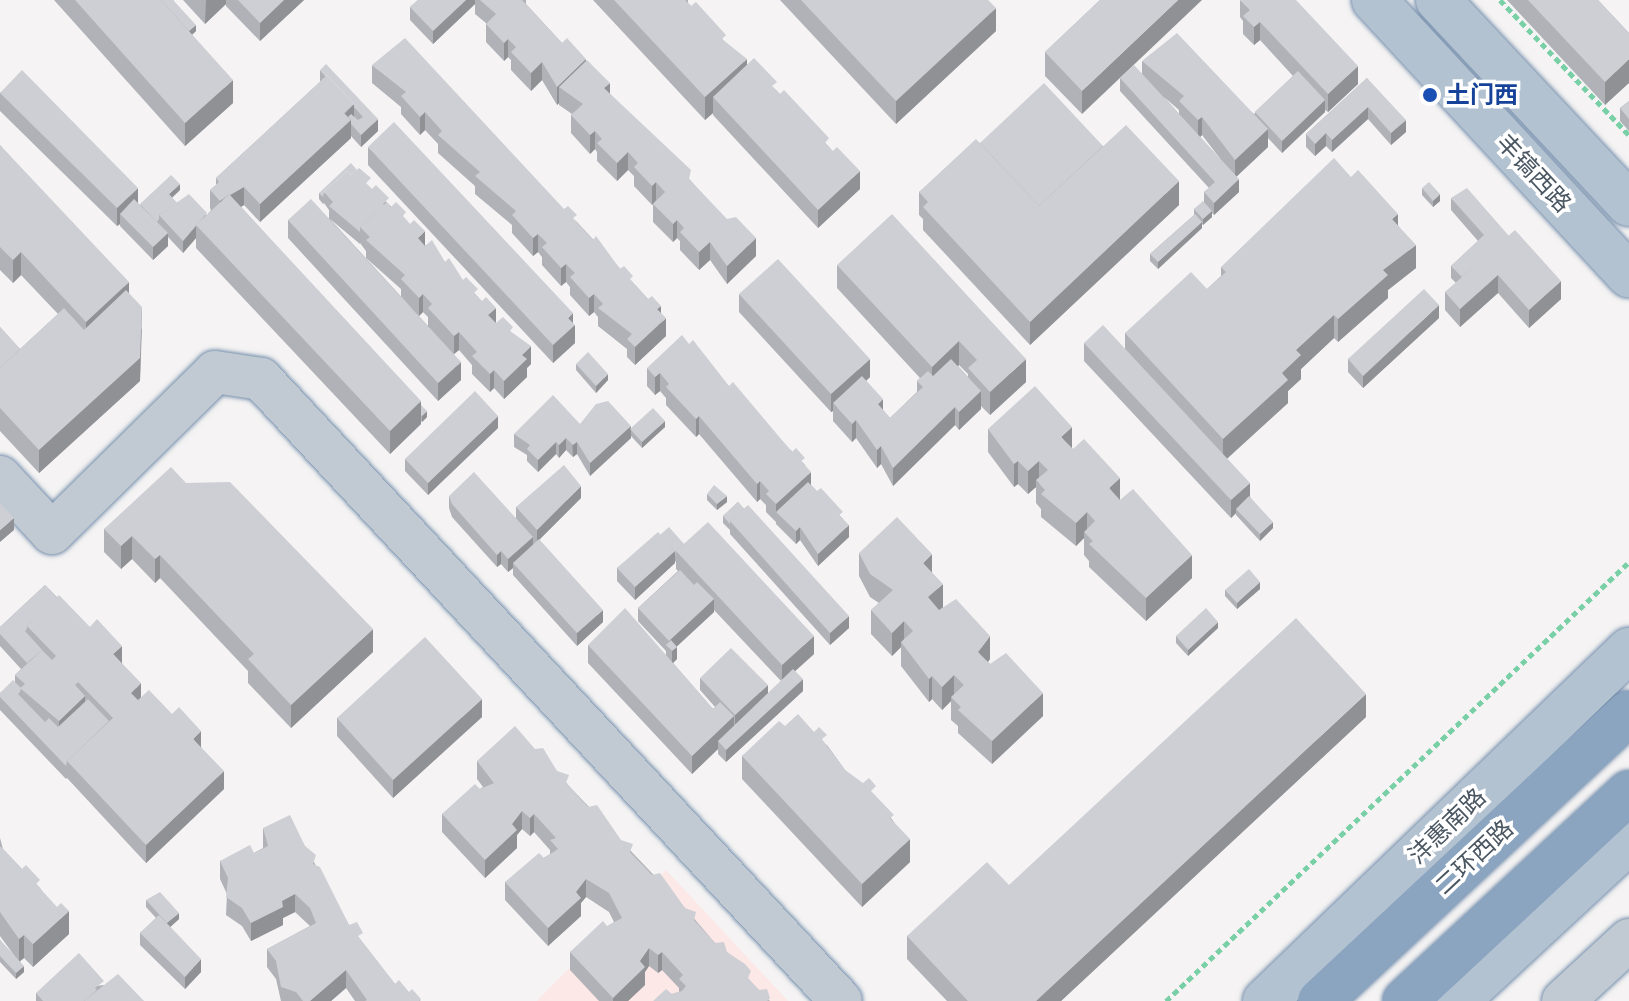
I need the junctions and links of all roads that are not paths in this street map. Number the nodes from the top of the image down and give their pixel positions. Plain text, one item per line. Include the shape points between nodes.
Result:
1 (1374, 0) edge
2 (1438, 0) edge
3 (1629, 204) edge
4 (1629, 275) edge
5 (0, 477) edge
6 (1629, 650) edge
7 (1629, 713) edge
8 (1629, 793) edge
9 (1629, 841) edge
10 (1629, 940) edge
11 (841, 1001) edge
12 (1265, 1001) edge
13 (1320, 1001) edge
14 (1405, 1001) edge
15 (1457, 1001) edge
16 (1563, 1001) edge

1 - 4 main road, 丰镐西路
2 - 3 main road, 丰镐西路
5 - 11 street via 52,533 215,372 261,379
6 - 12 main road, 沣惠南路
7 - 13 highway, 二环西路
8 - 14 highway
9 - 15 main road
10 - 16 street

